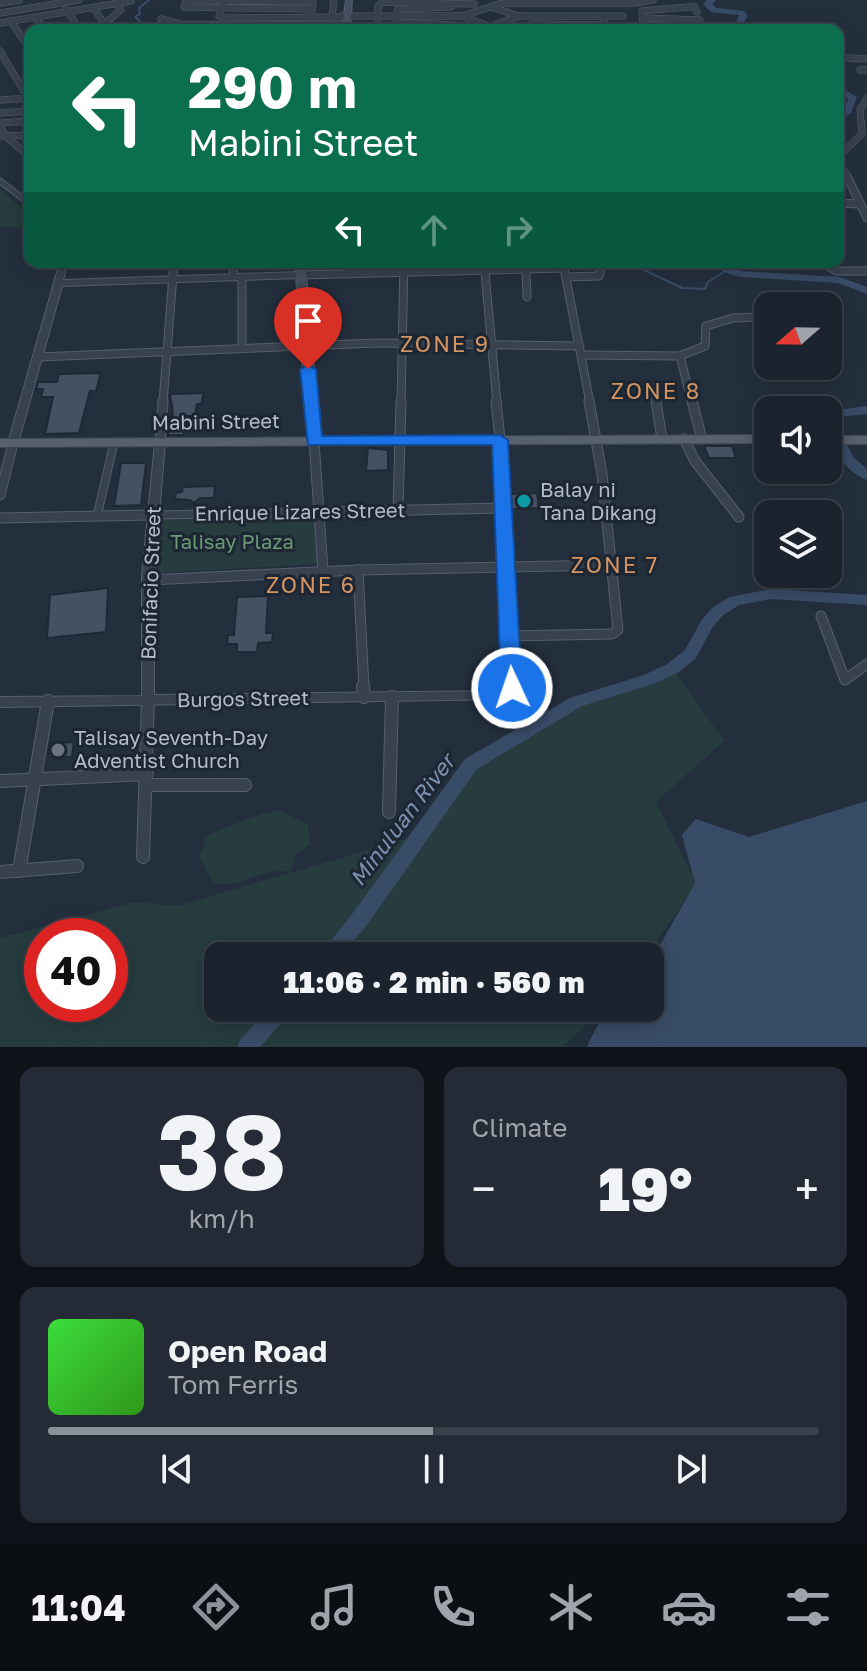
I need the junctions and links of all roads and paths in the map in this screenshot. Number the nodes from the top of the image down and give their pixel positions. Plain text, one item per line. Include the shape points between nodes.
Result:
1 (19, 0) edge
2 (79, 0) edge
3 (334, 0) edge
4 (349, 0) edge
5 (653, 0) edge
6 (131, 1) edge
7 (175, 1) edge
8 (186, 1) edge
9 (224, 1) edge
10 (281, 1) edge
11 (60, 2) edge
12 (438, 2) edge
13 (0, 3) edge
14 (117, 3) junction
15 (507, 3) junction
16 (621, 3) junction
17 (474, 4) dead end
18 (451, 7) junction
19 (491, 7) junction
20 (93, 8) junction
21 (641, 8) edge
22 (221, 9) junction
23 (280, 9) junction
24 (312, 9) junction
25 (69, 12) junction
26 (697, 12) dead end
27 (0, 13) edge
28 (395, 15) junction
29 (332, 16) junction
30 (378, 16) junction
31 (519, 16) junction
32 (623, 16) junction
33 (35, 17) junction
34 (468, 17) junction
35 (604, 17) junction
36 (278, 18) junction
37 (311, 18) junction
38 (161, 19) dead end
39 (700, 20) dead end
40 (11, 21) junction
41 (346, 21) edge
42 (0, 23) edge
43 (40, 24) edge
44 (76, 24) edge
45 (103, 24) edge
46 (106, 24) edge
47 (378, 24) edge
48 (398, 24) edge
49 (456, 24) edge
50 (483, 24) edge
51 (497, 24) edge
52 (604, 24) edge
53 (624, 24) edge
54 (24, 41) edge
55 (1, 55) edge
56 (848, 58) dead end
57 (867, 59) edge
58 (24, 90) edge
59 (24, 98) edge
60 (867, 98) edge
61 (0, 100) edge
62 (24, 111) edge
63 (0, 113) edge
64 (24, 122) edge
65 (0, 124) edge
66 (24, 135) edge
67 (2, 136) edge
68 (24, 151) edge
69 (844, 151) edge
70 (844, 171) edge
71 (0, 180) edge
72 (24, 200) edge
73 (844, 203) edge
74 (859, 204) junction
75 (867, 218) edge
76 (63, 268) edge
77 (173, 268) edge
78 (235, 268) edge
79 (300, 268) edge
80 (354, 268) edge
81 (396, 268) edge
82 (404, 268) edge
83 (484, 268) edge
84 (526, 268) edge
85 (564, 268) edge
86 (601, 268) edge
87 (826, 268) edge
88 (867, 271) edge
89 (354, 273) junction
90 (300, 275) junction
91 (237, 277) junction
92 (568, 277) junction
93 (172, 279) junction
94 (59, 283) junction
95 (527, 297) dead end
96 (754, 317) edge
97 (491, 342) junction
98 (402, 343) junction
99 (307, 345) junction
100 (242, 348) junction
101 (580, 351) junction
102 (167, 352) junction
103 (680, 356) junction
104 (38, 357) junction
105 (654, 388) dead end
106 (594, 439) junction
107 (662, 439) junction
108 (684, 439) junction
109 (702, 439) junction
110 (754, 439) edge
111 (500, 440) junction
112 (842, 440) edge
113 (867, 440) edge
114 (314, 441) junction
115 (400, 441) junction
116 (7, 443) edge
117 (114, 443) junction
118 (160, 443) junction
119 (0, 495) edge
120 (503, 508) junction
121 (398, 510) junction
122 (320, 512) junction
123 (152, 515) junction
124 (97, 516) junction
125 (739, 517) dead end
126 (0, 518) edge
127 (506, 565) junction
128 (610, 565) junction
129 (358, 570) junction
130 (323, 571) junction
131 (149, 580) junction
132 (821, 616) dead end
133 (509, 636) junction
134 (867, 664) edge
135 (364, 697) junction
136 (392, 697) junction
137 (148, 700) junction
138 (48, 701) junction
139 (0, 702) edge
140 (35, 779) junction
141 (147, 780) junction
142 (0, 781) edge
143 (245, 785) dead end
144 (389, 812) dead end
145 (143, 857) dead end
146 (77, 866) dead end
147 (19, 871) junction
148 (0, 872) edge

1 - 13 street
2 - 11 street
3 - 29 street
4 - 41 main road
5 - 21 street
6 - 14 street
7 - 8 street
8 - 9 street
8 - 22 street via 188,9
9 - 10 street
9 - 22 street
10 - 24 street via 312,1
11 - 25 street
11 - 27 street
12 - 17 street
12 - 18 street
12 - 30 street via 383,2
14 - 20 street
14 - 46 street via 121,10
15 - 16 street
15 - 19 street
15 - 35 street via 528,10 601,11
16 - 21 street
16 - 32 street
18 - 28 street via 398,9
18 - 34 street
19 - 31 street
19 - 34 street
20 - 25 street
20 - 45 street
21 - 26 street via 695,7
21 - 39 street
22 - 23 street
22 - 36 street via 220,18
23 - 24 street
23 - 36 street
24 - 37 street
25 - 33 street
25 - 44 street
28 - 30 street
28 - 34 street
28 - 48 street
29 - 37 street
29 - 41 street
30 - 41 street
30 - 47 street
31 - 35 street
31 - 51 street
32 - 35 street
32 - 53 street
33 - 40 street
33 - 43 street
34 - 49 street
34 - 50 street
35 - 52 street
36 - 37 street
38 - 41 street via 180,24
40 - 42 street
40 - 54 street
55 - 58 street
56 - 57 street
59 - 61 street
60 - 69 street via 860,110 862,134
62 - 63 street
64 - 65 street
65 - 67 street
66 - 67 street
67 - 68 street
70 - 74 street
71 - 72 street
73 - 74 street
74 - 75 street
76 - 94 street
77 - 93 street, Bonifacio Street
78 - 91 street
79 - 90 main road
80 - 89 street
81 - 89 street
82 - 98 street
83 - 97 street
84 - 95 street
85 - 92 street
86 - 92 street via 599,276
87 - 88 street
89 - 90 street
90 - 91 street
90 - 99 main road
91 - 93 street
91 - 100 street
92 - 101 street
93 - 94 street
93 - 102 street, Bonifacio Street
94 - 104 street
96 - 103 street via 706,326 705,346
97 - 98 street
97 - 101 street
97 - 111 street
98 - 99 street
98 - 115 street
99 - 100 street
99 - 114 main road
100 - 102 street
101 - 103 street
101 - 106 street
102 - 104 street
102 - 118 street, Bonifacio Street
103 - 109 street
104 - 116 street
105 - 107 street
106 - 107 main road, Mabini Street
106 - 111 main road, Mabini Street
106 - 128 street
107 - 108 main road, Mabini Street
108 - 109 main road, Mabini Street
108 - 125 street
109 - 110 main road, Mabini Street
111 - 115 main road, Mabini Street
111 - 120 street
112 - 113 main road
114 - 115 main road, Mabini Street
114 - 118 main road, Mabini Street
114 - 122 street
115 - 121 street
116 - 117 main road, Mabini Street
116 - 119 street
117 - 118 main road, Mabini Street
117 - 124 street
118 - 123 street, Bonifacio Street
120 - 121 street, Enrique Lizares Street
120 - 127 street
121 - 122 street, Enrique Lizares Street
122 - 123 street, Enrique Lizares Street
122 - 130 street
123 - 124 street, Enrique Lizares Street
123 - 131 street, Bonifacio Street
124 - 126 street, Enrique Lizares Street
127 - 128 street
127 - 129 street
127 - 133 street
128 - 133 street via 618,630
129 - 130 street
129 - 135 street
130 - 131 street
131 - 137 street, Bonifacio Street
132 - 134 street via 845,680
133 - 136 street, Burgos Street via 512,688 504,696
135 - 136 street, Burgos Street
135 - 137 street, Burgos Street
136 - 144 street
137 - 138 street, Burgos Street
137 - 141 street, Bonifacio Street
138 - 139 street, Burgos Street
138 - 140 street
140 - 141 street
140 - 142 street
140 - 147 street
141 - 143 street
141 - 145 street, Bonifacio Street
146 - 147 street
147 - 148 street

